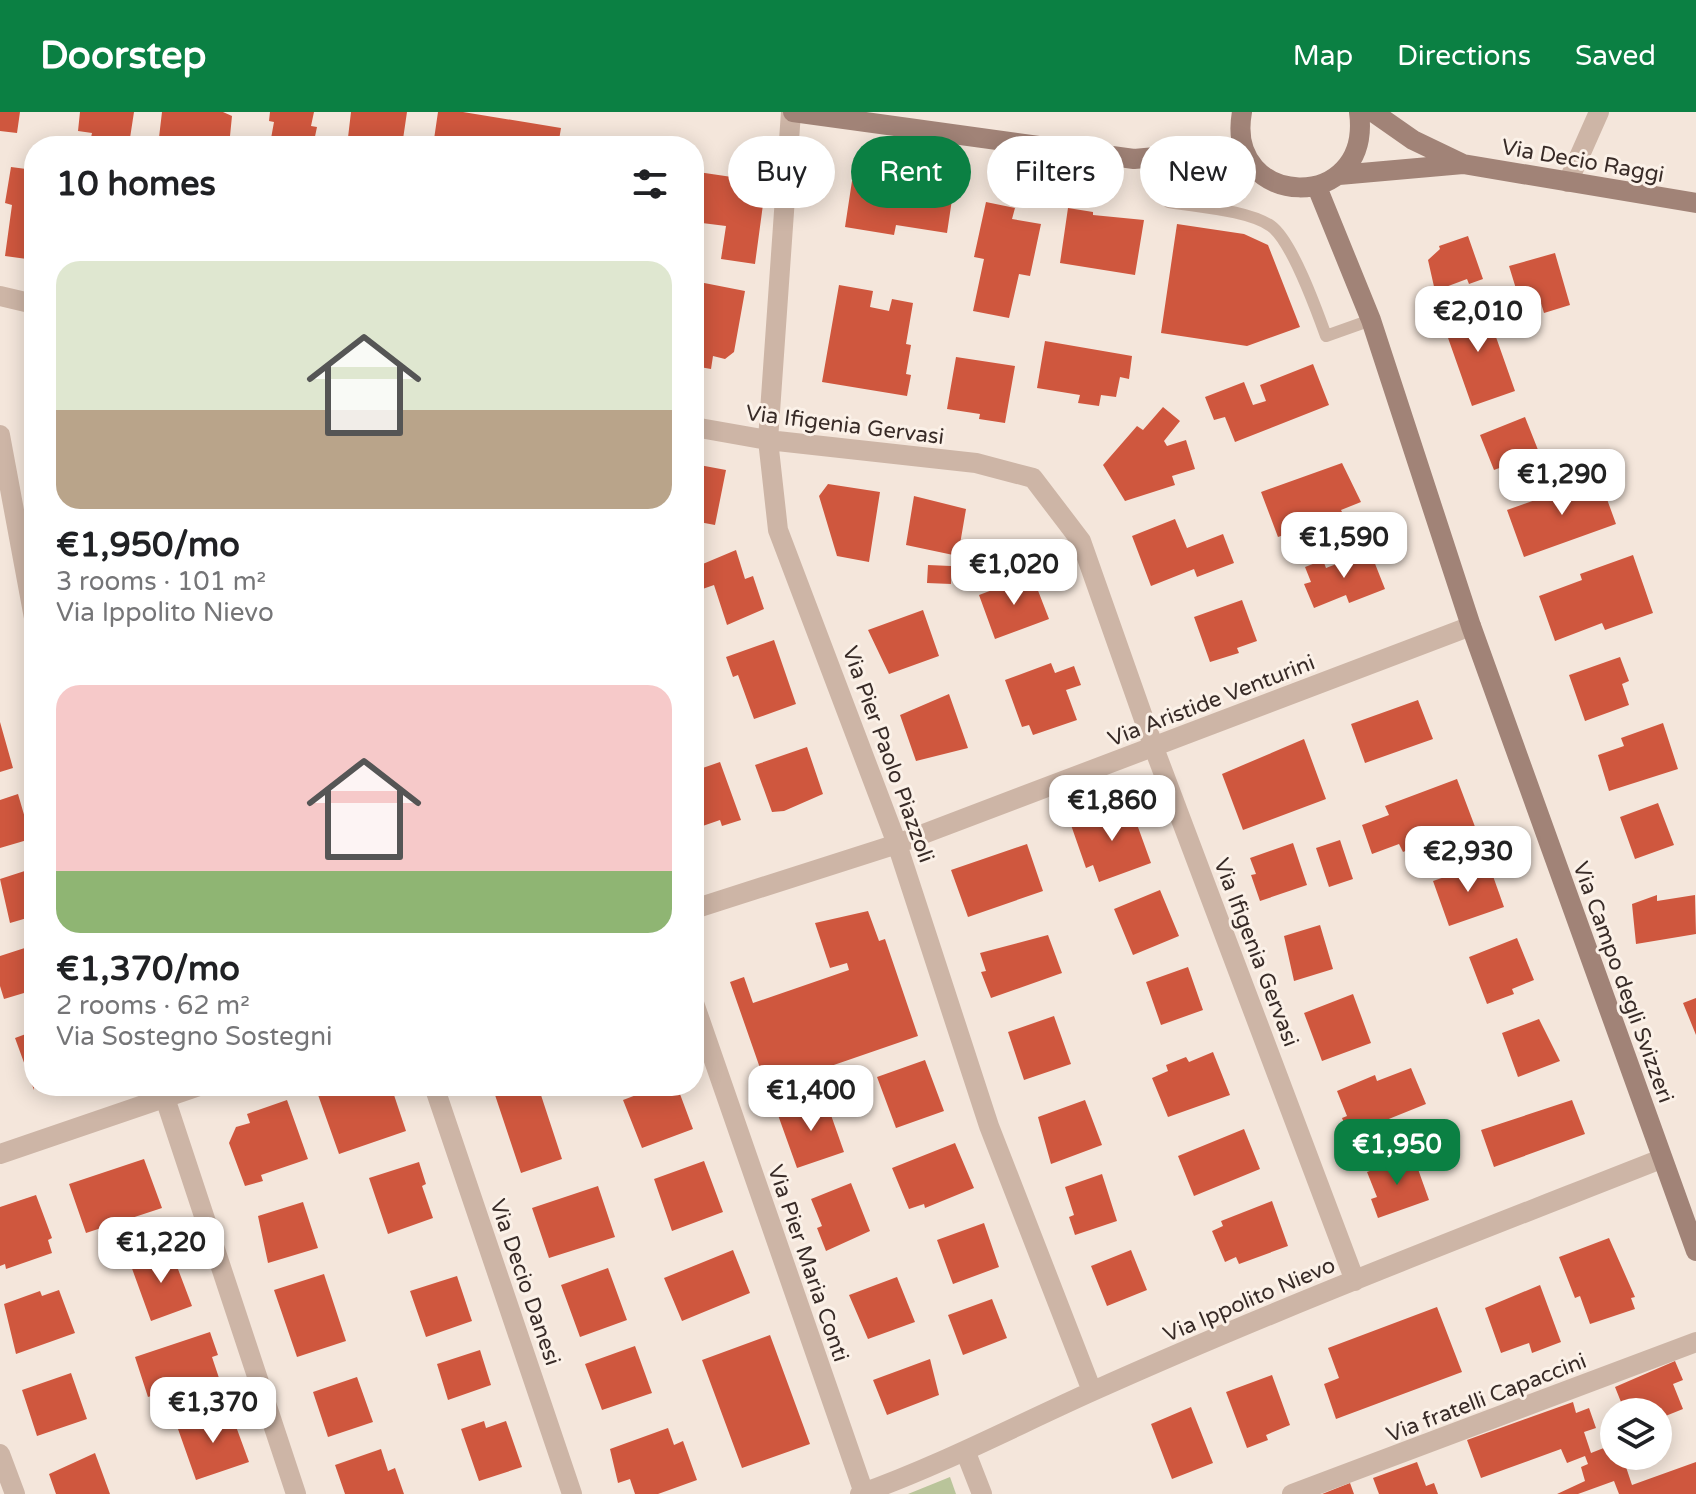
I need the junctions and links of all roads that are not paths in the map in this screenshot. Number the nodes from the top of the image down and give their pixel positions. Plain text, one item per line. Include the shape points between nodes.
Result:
1 (792, 112) edge
2 (1242, 112) edge
3 (1359, 112) edge
4 (1373, 112) edge
5 (1599, 112) edge
6 (1240, 136) edge
7 (1140, 159) edge
8 (1463, 164) junction
9 (1256, 168) edge
10 (1339, 175) junction
11 (1568, 182) junction
12 (1317, 187) junction
13 (1696, 203) edge
14 (1205, 208) edge
15 (0, 296) edge
16 (24, 302) edge
17 (1371, 320) junction
18 (704, 429) edge
19 (0, 435) edge
20 (768, 440) junction
21 (24, 564) edge
22 (1471, 626) junction
23 (1154, 748) junction
24 (897, 844) junction
25 (704, 906) edge
26 (704, 1032) edge
27 (152, 1096) edge
28 (163, 1096) edge
29 (437, 1096) edge
30 (0, 1154) edge
31 (1661, 1159) junction
32 (1696, 1251) edge
33 (1355, 1281) junction
34 (1696, 1342) edge
35 (1092, 1391) junction
36 (966, 1453) junction
37 (0, 1454) edge
38 (862, 1493) edge
39 (15, 1494) edge
40 (296, 1494) edge
41 (572, 1494) edge
42 (982, 1494) edge
43 (1292, 1494) edge

1 - 7 main road
1 - 20 street, Via Pier Paolo Piazzoli
2 - 6 main road
3 - 10 main road via 1359,145
4 - 8 main road, Via Decio Raggi via 1413,140
5 - 11 street
8 - 10 main road, Via Decio Raggi
8 - 11 main road, Via Decio Raggi
9 - 12 main road via 1281,186
10 - 12 main road
11 - 13 main road, Via Decio Raggi
12 - 17 main road, Via Campo degli Svizzeri
14 - 17 lane via 1272,226 1306,286 1326,336
15 - 16 street
17 - 22 main road, Via Campo degli Svizzeri
18 - 20 street, Via Ifigenia Gervasi
19 - 21 street
20 - 23 street, Via Ifigenia Gervasi via 976,463 1033,478 1081,541
20 - 24 street, Via Pier Paolo Piazzoli via 778,530
22 - 23 street, Via Aristide Venturini
22 - 31 main road, Via Campo degli Svizzeri
23 - 24 street, Via Aristide Venturini
23 - 33 street, Via Ifigenia Gervasi
24 - 25 street, Via Aristide Venturini
24 - 35 street, Via Pier Paolo Piazzoli via 989,1126
26 - 38 street, Via Pier Maria Conti
27 - 30 street
28 - 40 street
29 - 41 street, Via Decio Danesi
31 - 32 main road, Via Campo degli Svizzeri
31 - 33 street, Via Ippolito Nievo
33 - 35 street, Via Ippolito Nievo
34 - 43 street, Via fratelli Capaccini
35 - 36 street, Via Ippolito Nievo
36 - 38 street, Via Ippolito Nievo
36 - 42 street
37 - 39 street

